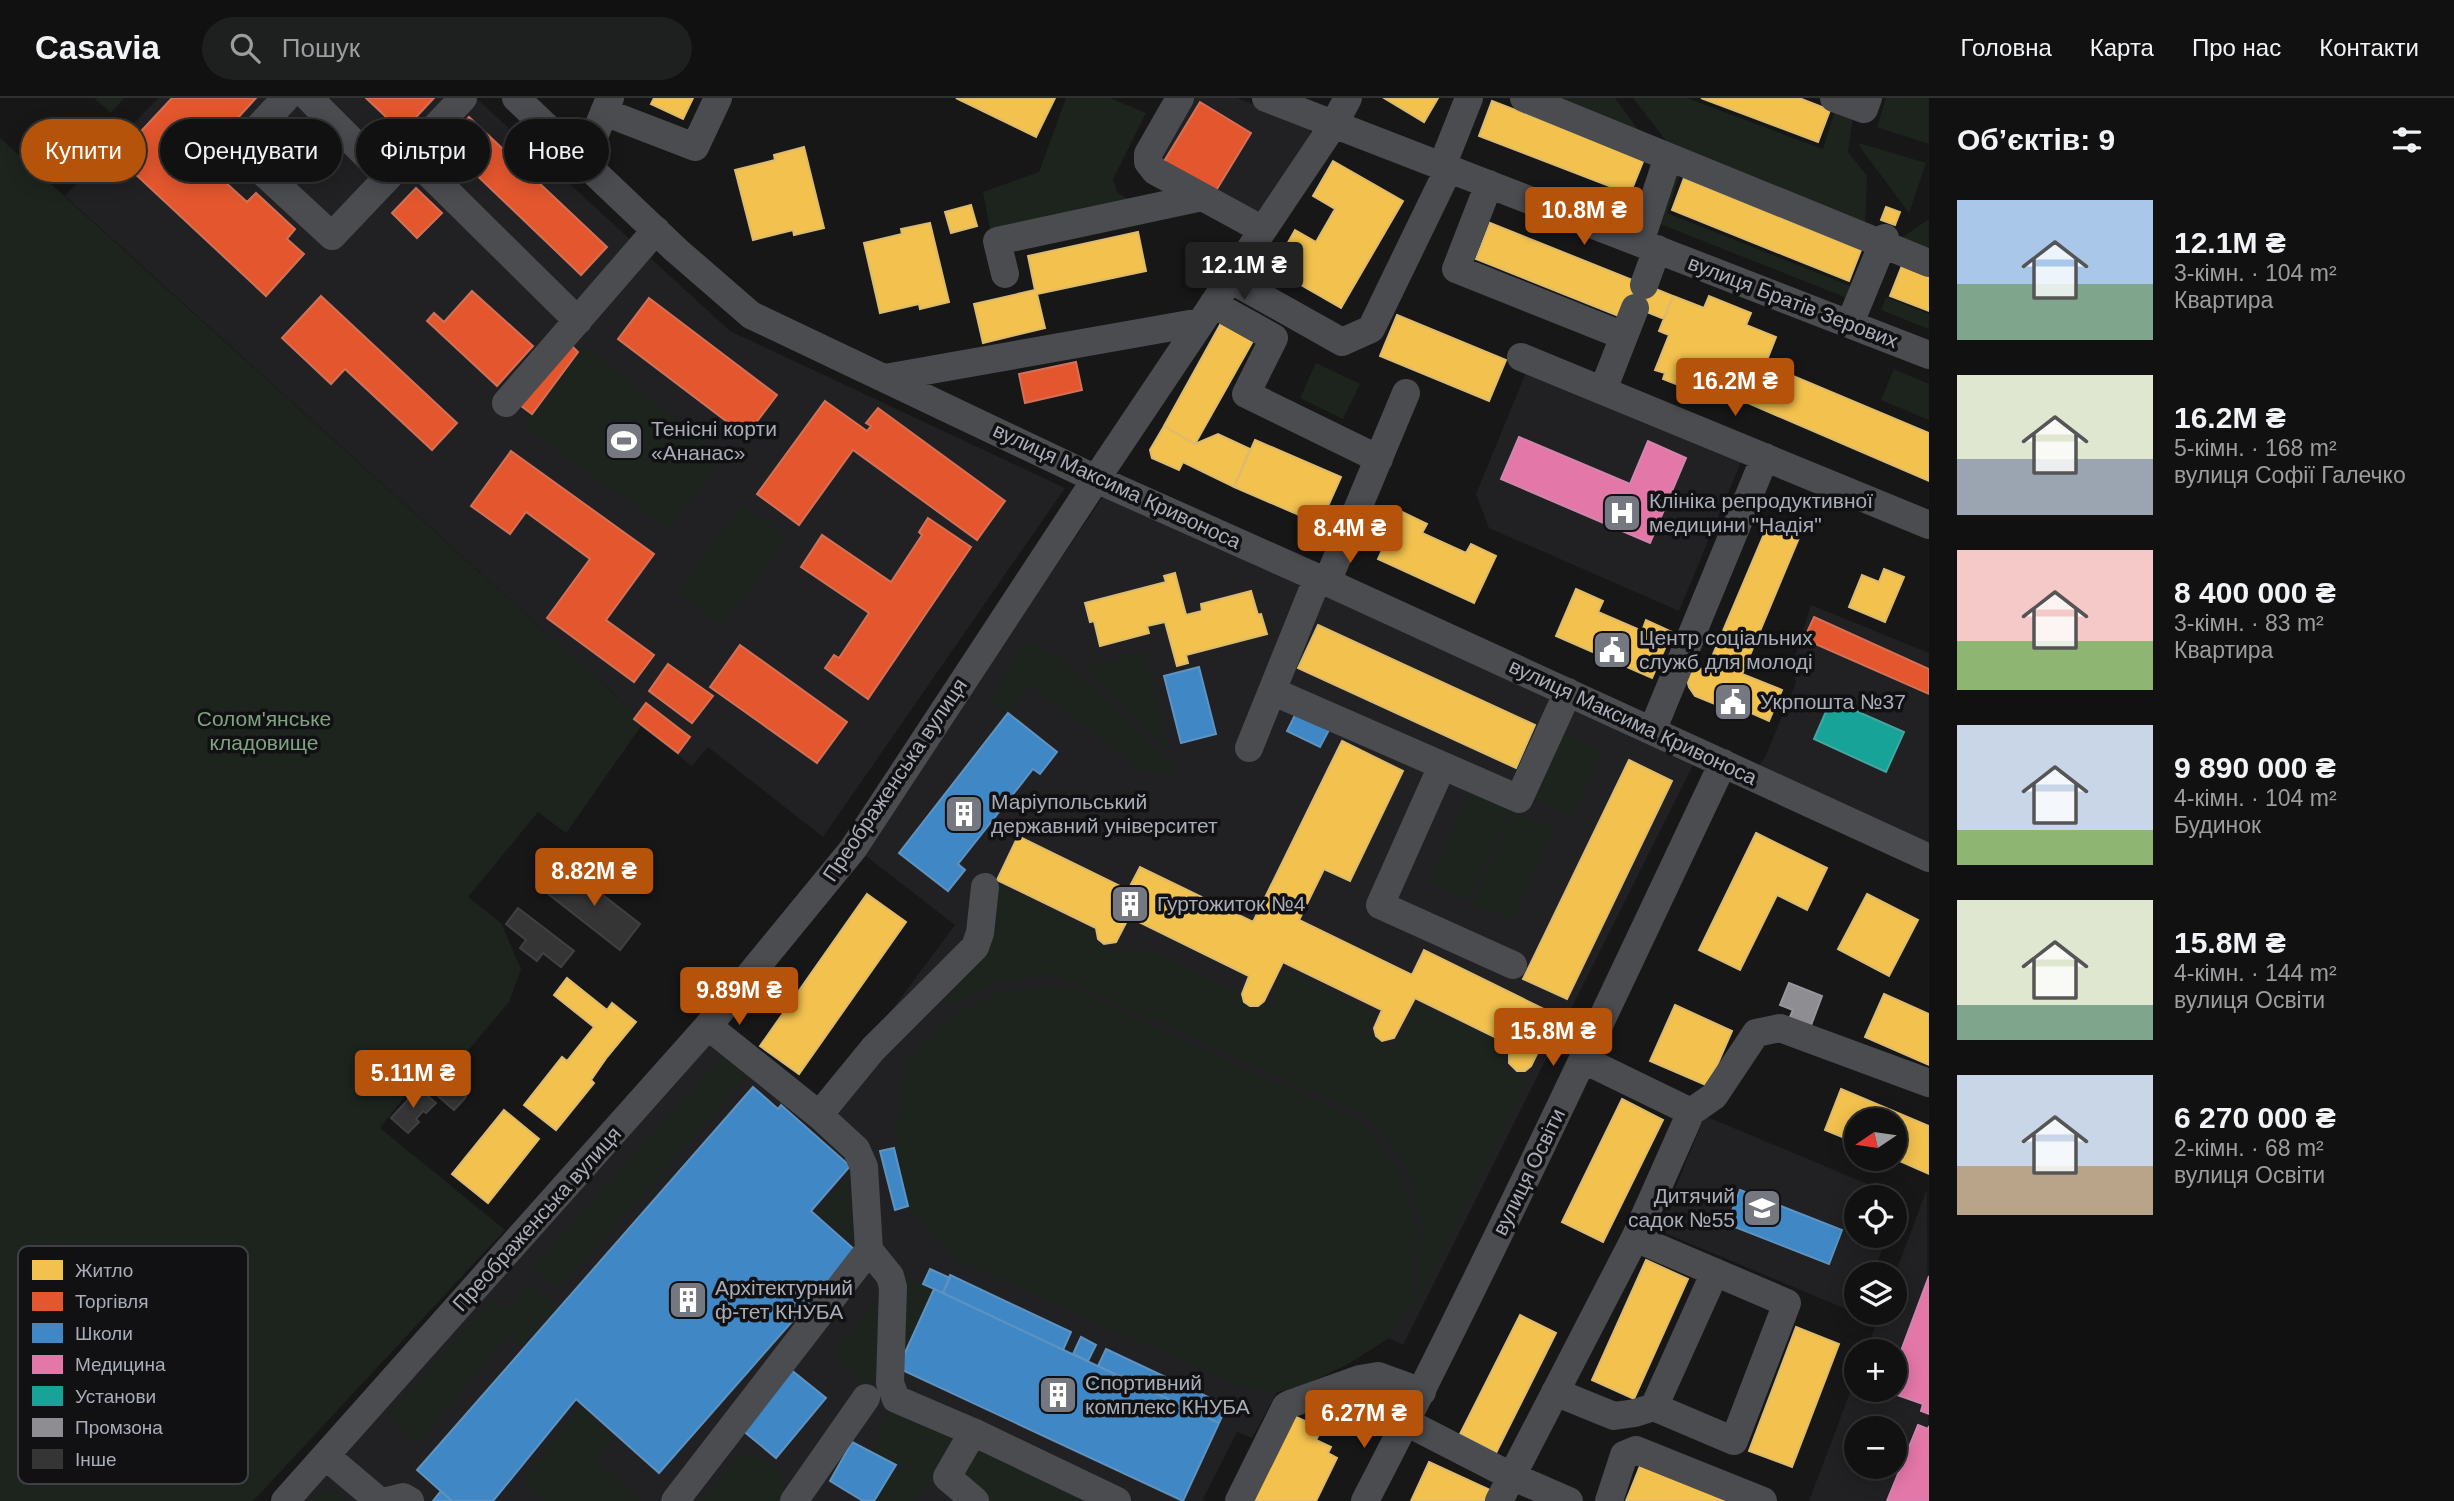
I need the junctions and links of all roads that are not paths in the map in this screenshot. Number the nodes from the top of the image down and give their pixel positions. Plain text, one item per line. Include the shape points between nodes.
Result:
1 (286, 98) edge
2 (309, 98) edge
3 (463, 98) edge
4 (516, 98) edge
5 (718, 98) edge
6 (1180, 98) edge
7 (1266, 98) edge
8 (1348, 98) edge
9 (1469, 98) edge
10 (1524, 98) edge
11 (1834, 98) edge
12 (1868, 98) edge
13 (607, 105) edge
14 (443, 119) edge
15 (539, 119) edge
16 (1334, 124) junction
17 (356, 145) edge
18 (1668, 157) junction
19 (1446, 167) junction
20 (383, 182) edge
21 (437, 182) edge
22 (606, 182) edge
23 (1489, 184) junction
24 (1202, 197) junction
25 (656, 230) junction
26 (1263, 230) junction
27 (1884, 242) junction
28 (1649, 246) junction
29 (1929, 263) edge
30 (1006, 274) dead end
31 (1230, 279) junction
32 (1207, 313) junction
33 (578, 321) junction
34 (1850, 323) junction
35 (1624, 336) junction
36 (1929, 355) edge
37 (1521, 357) dead end
38 (885, 378) junction
39 (1603, 390) junction
40 (1406, 393) dead end
41 (506, 403) dead end
42 (1765, 457) junction
43 (1379, 459) junction
44 (1096, 478) junction
45 (1929, 525) edge
46 (1323, 579) junction
47 (1272, 691) junction
48 (1568, 692) junction
49 (1652, 731) junction
50 (1249, 748) dead end
51 (1723, 763) junction
52 (1442, 766) junction
53 (1929, 858) edge
54 (985, 887) dead end
55 (1513, 965) dead end
56 (708, 1026) junction
57 (1584, 1060) junction
58 (1929, 1083) edge
59 (1691, 1112) junction
60 (820, 1115) junction
61 (1635, 1238) junction
62 (869, 1250) junction
63 (1715, 1272) junction
64 (1422, 1392) junction
65 (1555, 1392) junction
66 (866, 1398) dead end
67 (1654, 1407) junction
68 (1406, 1422) junction
69 (973, 1432) junction
70 (324, 1460) junction
71 (1511, 1476) junction
72 (285, 1501) edge
73 (367, 1501) edge
74 (379, 1501) edge
75 (387, 1501) edge
76 (410, 1501) edge
77 (675, 1501) edge
78 (794, 1501) edge
79 (975, 1501) edge
80 (1117, 1501) edge
81 (1239, 1501) edge
82 (1365, 1501) edge
83 (1499, 1501) edge
84 (1569, 1501) edge
85 (1609, 1501) edge
86 (1763, 1501) edge

1 - 20 street via 238,149 332,236
2 - 17 street
3 - 14 street
4 - 15 street, вулиця Максима Кривоноса
5 - 13 street via 695,147
6 - 24 street via 1148,154 1148,162 1155,171
7 - 16 street, вулиця Братів Зерових
8 - 16 street, Преображенська вулиця
9 - 19 street
10 - 18 street
11 - 12 street via 1864,109
16 - 19 street, вулиця Братів Зерових
16 - 26 street, Преображенська вулиця
18 - 27 street
18 - 28 street
19 - 23 street, вулиця Братів Зерових
19 - 31 street via 1371,330 1342,342
21 - 33 street
22 - 25 street, вулиця Максима Кривоноса
23 - 28 street, вулиця Братів Зерових
23 - 35 street via 1456,269
24 - 26 street
24 - 30 street via 997,241
25 - 33 street
25 - 38 street, вулиця Максима Кривоноса via 751,315
26 - 31 street, Преображенська вулиця
27 - 29 street
27 - 34 street
28 - 34 street, вулиця Братів Зерових
28 - 35 street via 1640,296
31 - 32 street, Преображенська вулиця
32 - 38 street
32 - 43 street via 1274,338 1246,394
32 - 44 street, Преображенська вулиця
33 - 41 street
34 - 36 street, вулиця Братів Зерових
35 - 39 street
37 - 39 street
38 - 44 street, вулиця Максима Кривоноса
39 - 42 street
40 - 43 street
42 - 45 street
42 - 49 street
43 - 46 street
44 - 46 street, вулиця Максима Кривоноса
44 - 56 street, Преображенська вулиця via 853,849
46 - 47 street
46 - 48 street, вулиця Максима Кривоноса
47 - 50 street
47 - 52 street
48 - 49 street, вулиця Максима Кривоноса
48 - 52 street via 1519,799
49 - 51 street, вулиця Максима Кривоноса
51 - 53 street, вулиця Максима Кривоноса
51 - 57 street, вулиця Освіти
52 - 55 street via 1380,905
54 - 60 street via 975,947 873,1049
56 - 60 street
56 - 70 street, Преображенська вулиця
57 - 59 street
57 - 64 street, вулиця Освіти
58 - 59 street via 1780,1028 1756,1033 1714,1097
59 - 61 street
60 - 62 street via 862,1157
61 - 63 street
61 - 65 street
62 - 69 street via 893,1287 892,1392 896,1399
62 - 77 street
63 - 67 street
63 - 67 street via 1787,1303 1734,1441
64 - 68 street, вулиця Освіти
64 - 81 street via 1377,1376 1286,1406
65 - 67 street via 1614,1416
65 - 71 street
66 - 78 street
68 - 71 street
68 - 82 street, вулиця Освіти
69 - 79 street via 947,1477
69 - 80 street
70 - 72 street, Преображенська вулиця
70 - 73 street
70 - 74 street
71 - 83 street
71 - 84 street
75 - 76 street via 403,1497
85 - 86 street via 1625,1455 1636,1450

